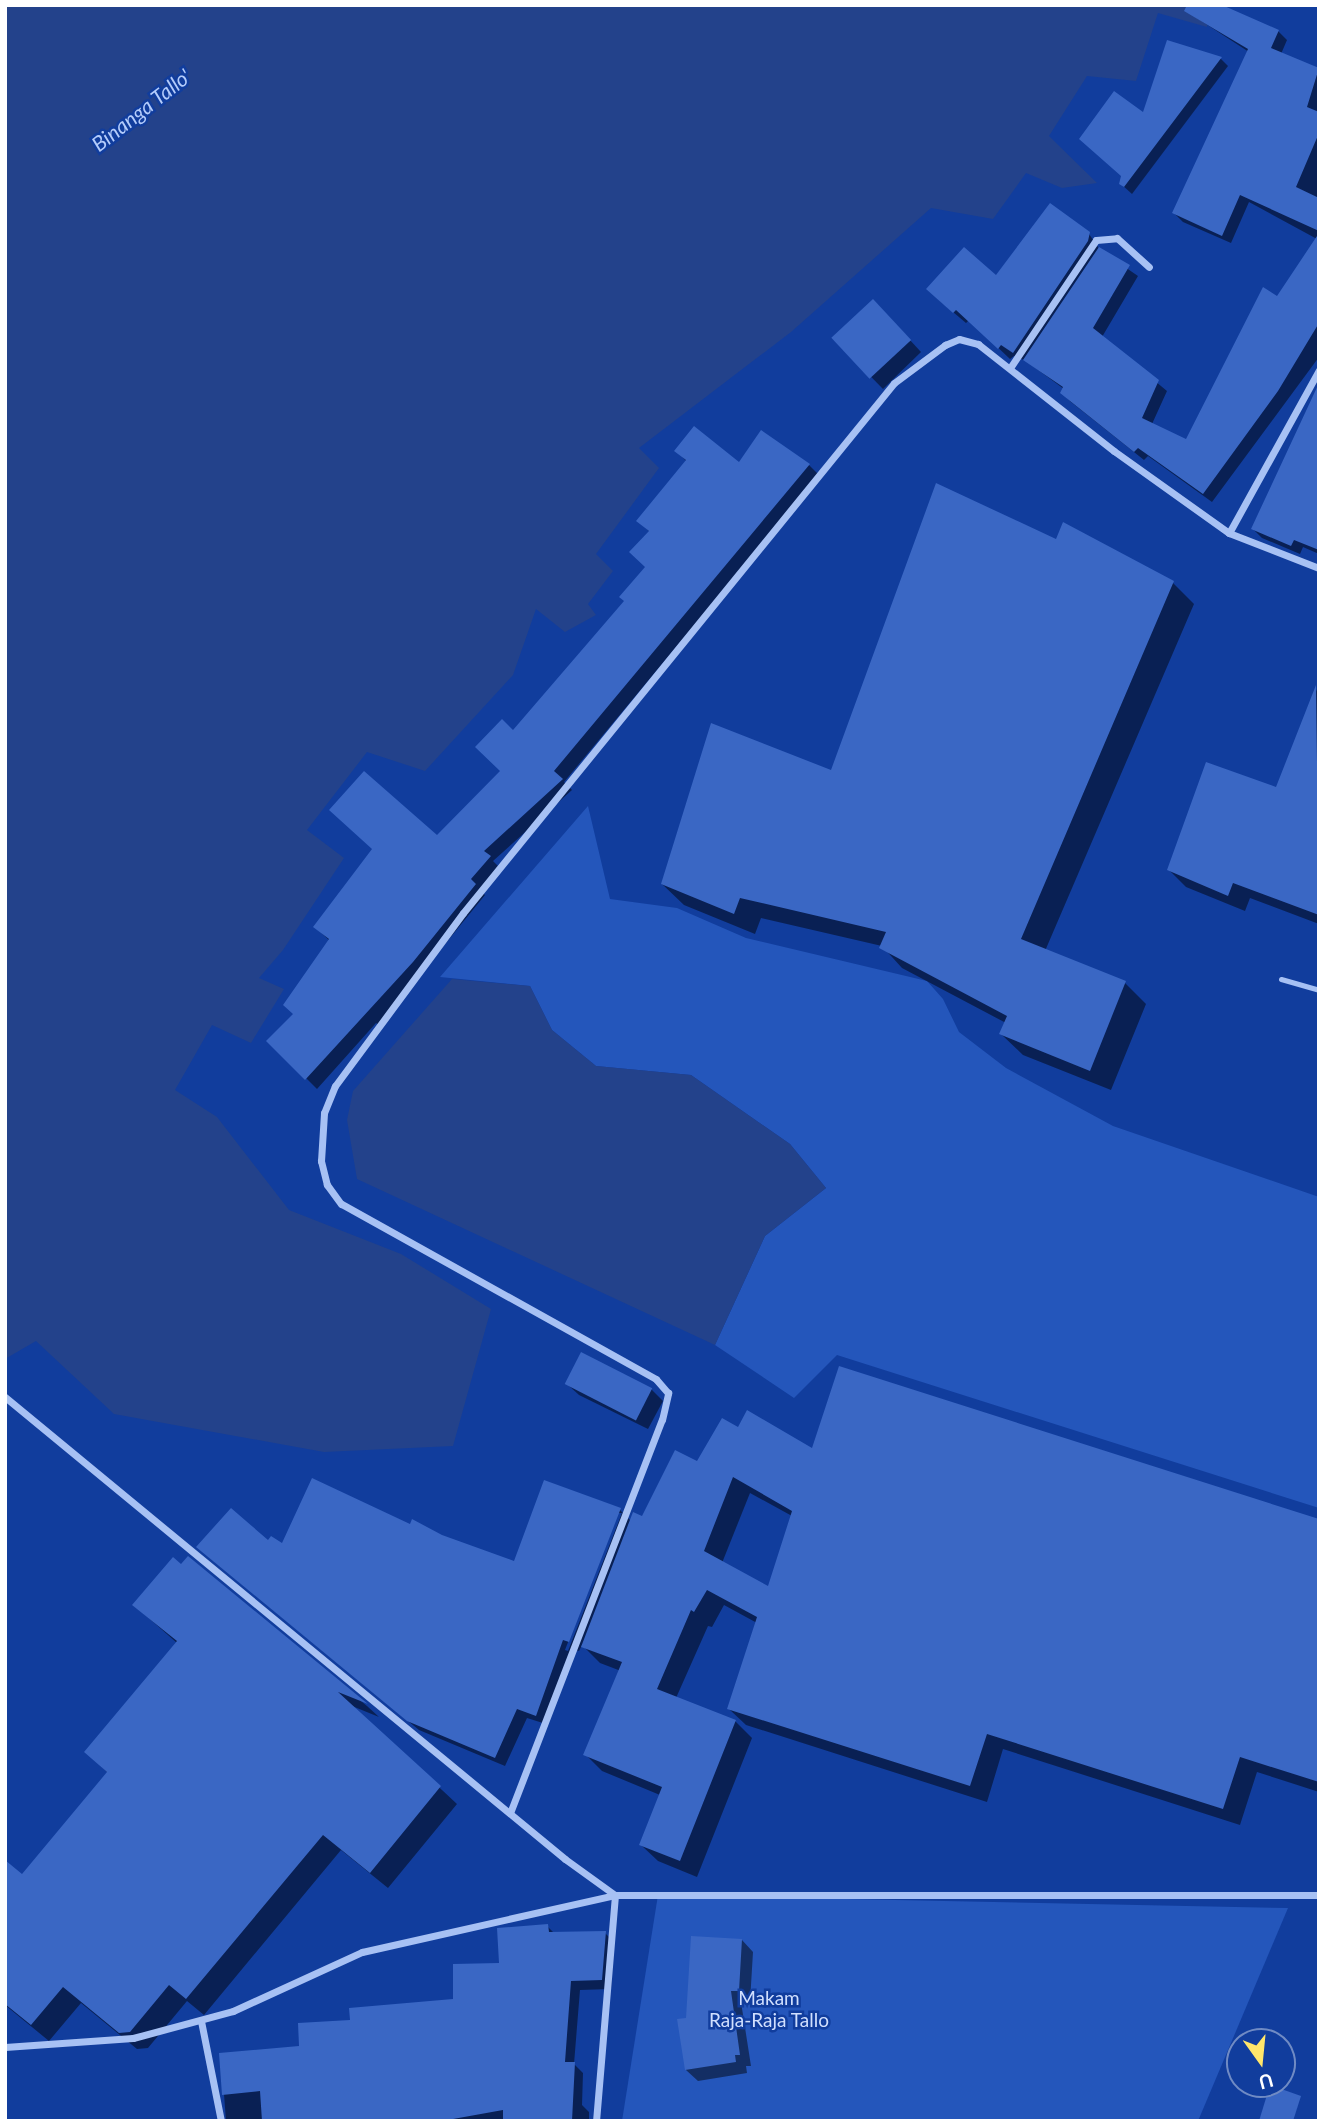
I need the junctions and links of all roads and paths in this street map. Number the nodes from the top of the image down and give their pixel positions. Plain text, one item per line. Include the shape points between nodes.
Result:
1 (1149, 267) dead end
2 (1010, 368) junction
3 (1319, 370) edge
4 (1229, 533) junction
5 (1319, 568) edge
6 (1281, 979) dead end
7 (1319, 990) edge
8 (5, 1397) edge
9 (510, 1812) junction
10 (615, 1895) junction
11 (1319, 1895) edge
12 (201, 2021) junction
13 (5, 2047) edge
14 (221, 2121) edge
15 (596, 2121) edge

1 - 2 street via 1117,238 1096,240
2 - 4 street via 1114,451
2 - 9 street via 978,344 959,340 937,349 894,383 463,914 328,1099 321,1161 327,1185 341,1204 656,1379 668,1393 662,1420
3 - 4 street
4 - 5 street
6 - 7 lane
8 - 9 street
9 - 10 street
10 - 11 street
10 - 12 street via 362,1952
10 - 15 street
12 - 13 street via 133,2038
12 - 14 street

